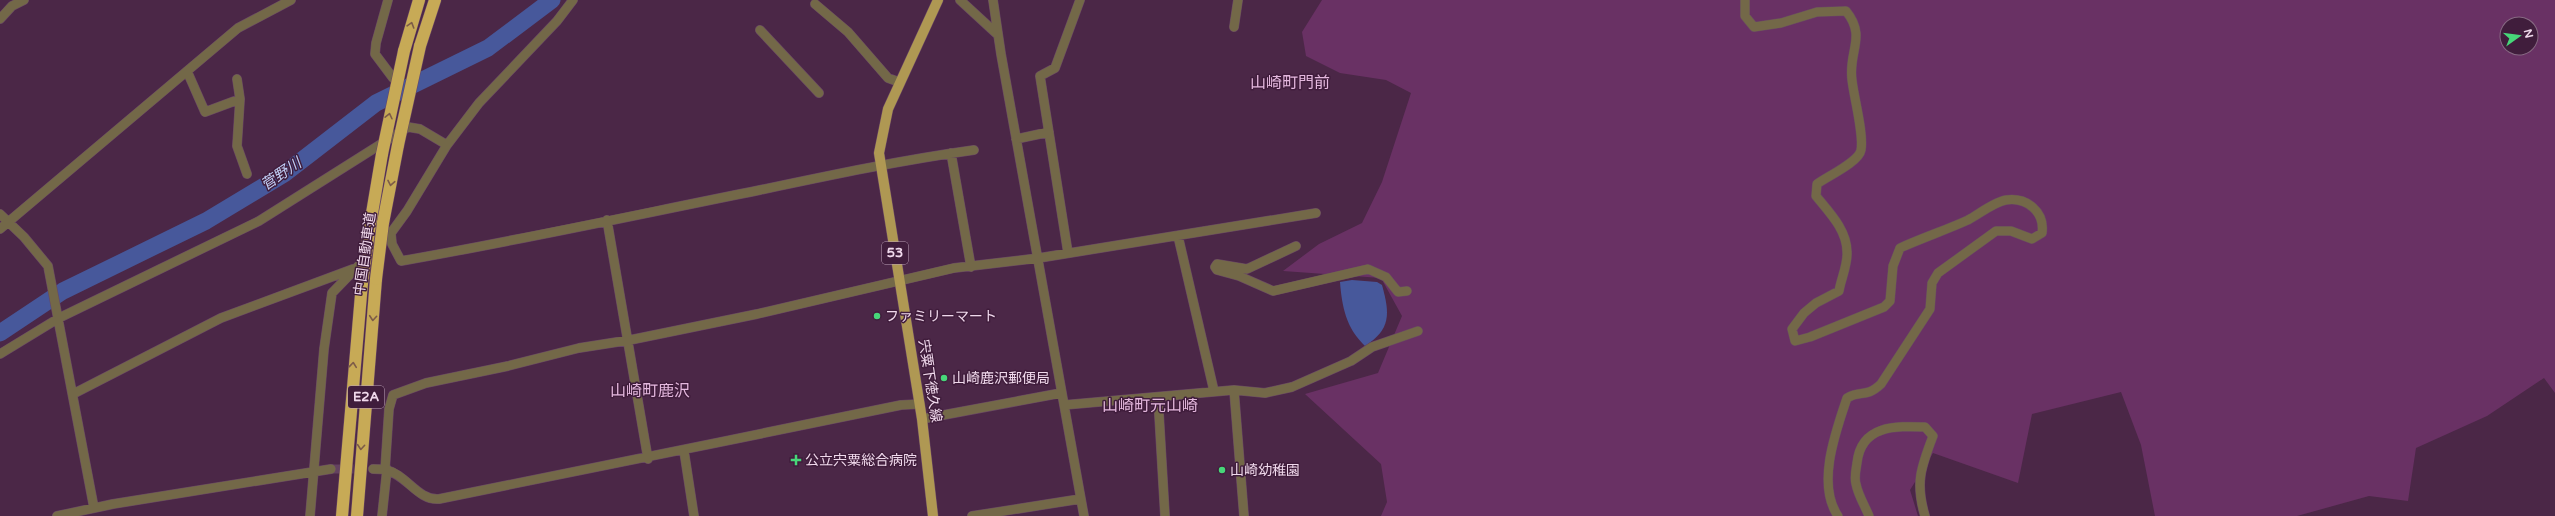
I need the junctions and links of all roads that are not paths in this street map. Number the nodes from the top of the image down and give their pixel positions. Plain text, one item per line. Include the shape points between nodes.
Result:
1 (24, 0) edge
2 (291, 0) edge
3 (388, 0) edge
4 (419, 0) edge
5 (435, 0) edge
6 (574, 0) edge
7 (938, 0) edge
8 (960, 0) edge
9 (993, 0) edge
10 (1080, 0) edge
11 (1238, 0) edge
12 (1746, 0) edge
13 (815, 4) dead end
14 (0, 19) edge
15 (1234, 27) dead end
16 (760, 30) dead end
17 (998, 35) junction
18 (187, 71) junction
19 (393, 78) dead end
20 (237, 79) dead end
21 (899, 82) junction
22 (819, 93) dead end
23 (240, 99) junction
24 (1049, 132) junction
25 (1016, 138) junction
26 (447, 145) junction
27 (974, 150) dead end
28 (951, 153) junction
29 (880, 165) junction
30 (247, 174) dead end
31 (1316, 213) dead end
32 (0, 214) edge
33 (607, 220) junction
34 (9, 223) junction
35 (0, 229) edge
36 (391, 234) junction
37 (1178, 236) junction
38 (1296, 246) dead end
39 (1068, 253) junction
40 (1039, 258) junction
41 (971, 267) junction
42 (355, 268) junction
43 (900, 283) junction
44 (1407, 291) dead end
45 (59, 318) junction
46 (1418, 331) dead end
47 (630, 340) junction
48 (0, 354) edge
49 (1234, 390) junction
50 (1214, 392) junction
51 (1061, 393) junction
52 (73, 394) junction
53 (1158, 397) junction
54 (920, 404) junction
55 (1064, 404) junction
56 (922, 419) junction
57 (684, 451) junction
58 (648, 459) junction
59 (331, 469) tunnel mouth
60 (373, 469) tunnel mouth
61 (386, 470) junction
62 (314, 471) junction
63 (1080, 499) junction
64 (94, 508) junction
65 (57, 516) edge
66 (310, 516) edge
67 (342, 516) edge
68 (356, 516) edge
69 (382, 516) edge
70 (694, 516) edge
71 (933, 516) edge
72 (972, 516) edge
73 (1084, 516) edge
74 (1165, 516) edge
75 (1244, 516) edge
76 (1838, 516) edge
77 (1869, 516) edge
78 (1925, 516) edge

1 - 14 street via 12,6
2 - 18 street via 238,28
3 - 19 street via 376,43 376,54
67 -> 4 highway, 中国自動車道 / E2A, bridge via 362,283 369,231 404,51
5 -> 68 highway, 中国自動車道 / E2A, bridge via 420,46 384,224 376,279
6 - 26 street via 479,103
7 - 21 main road, 宍粟下徳久線 / 53
8 - 17 street
9 - 17 street
10 - 24 street via 1055,68 1040,76
11 - 15 street
12 - 76 street via 1745,16 1754,27 1781,23 1817,12 1846,11 1855,22 1857,41 1851,60 1851,79 1861,150 1854,162 1817,184 1816,196 1834,218 1845,239 1848,253 1839,291 1816,303 1804,313 1792,329 1795,341 1884,307 1890,301 1893,266 1900,248 1921,238 1967,220 2006,200 2025,201 2036,210 2044,223 2042,233 2032,239 2011,231 1996,231 1938,273 1932,283 1930,309 1881,384 1870,394 1853,394 1847,398 1832,445 1829,488
13 - 21 street via 848,32 888,78
16 - 22 street
17 - 25 street
18 - 23 street via 205,112
18 - 34 street
20 - 23 street
21 - 29 main road, 宍粟下徳久線 / 53 via 883,123 879,148
23 - 30 street via 237,146
24 - 25 street
24 - 39 street
25 - 40 street
26 - 36 street
26 - 45 street via 420,129 408,127 259,221
27 - 28 street
28 - 29 street
28 - 41 street
29 - 33 street
29 - 43 main road, 宍粟下徳久線 / 53
31 - 37 street
32 - 34 street
33 - 36 street via 535,238 400,261 392,244
33 - 47 street
34 - 35 street
34 - 45 street via 48,266
36 - 42 street
37 - 39 street
37 - 50 street
38 - 44 street via 1247,269 1217,264 1215,266 1217,270 1239,276 1273,291 1368,269 1386,278 1398,292
39 - 40 street
40 - 41 street
40 - 51 street
41 - 43 street via 954,268
42 - 52 street via 221,318
42 - 62 street via 332,293 324,349
43 - 47 street
43 - 54 main road, 宍粟下徳久線 / 53
45 - 48 street
45 - 52 street
46 - 49 street via 1372,347 1350,361 1292,387 1265,393
47 - 58 street
47 - 61 street via 578,348 426,383 393,395 389,409
49 - 50 street
49 - 75 street
50 - 53 street
51 - 55 street
51 - 56 street
52 - 64 street
53 - 55 street
53 - 74 street
54 - 56 main road, 宍粟下徳久線 / 53
54 - 57 street via 807,424
55 - 63 street
56 - 71 main road, 宍粟下徳久線 / 53
57 - 58 street
57 - 70 street
58 - 61 street via 432,499
59 - 62 street
60 - 61 street
61 - 69 street
62 - 64 street
62 - 66 street
63 - 72 street
63 - 73 street
64 - 65 street
77 - 78 street via 1855,483 1863,442 1878,430 1902,426 1925,427 1933,436 1920,471 1919,497

